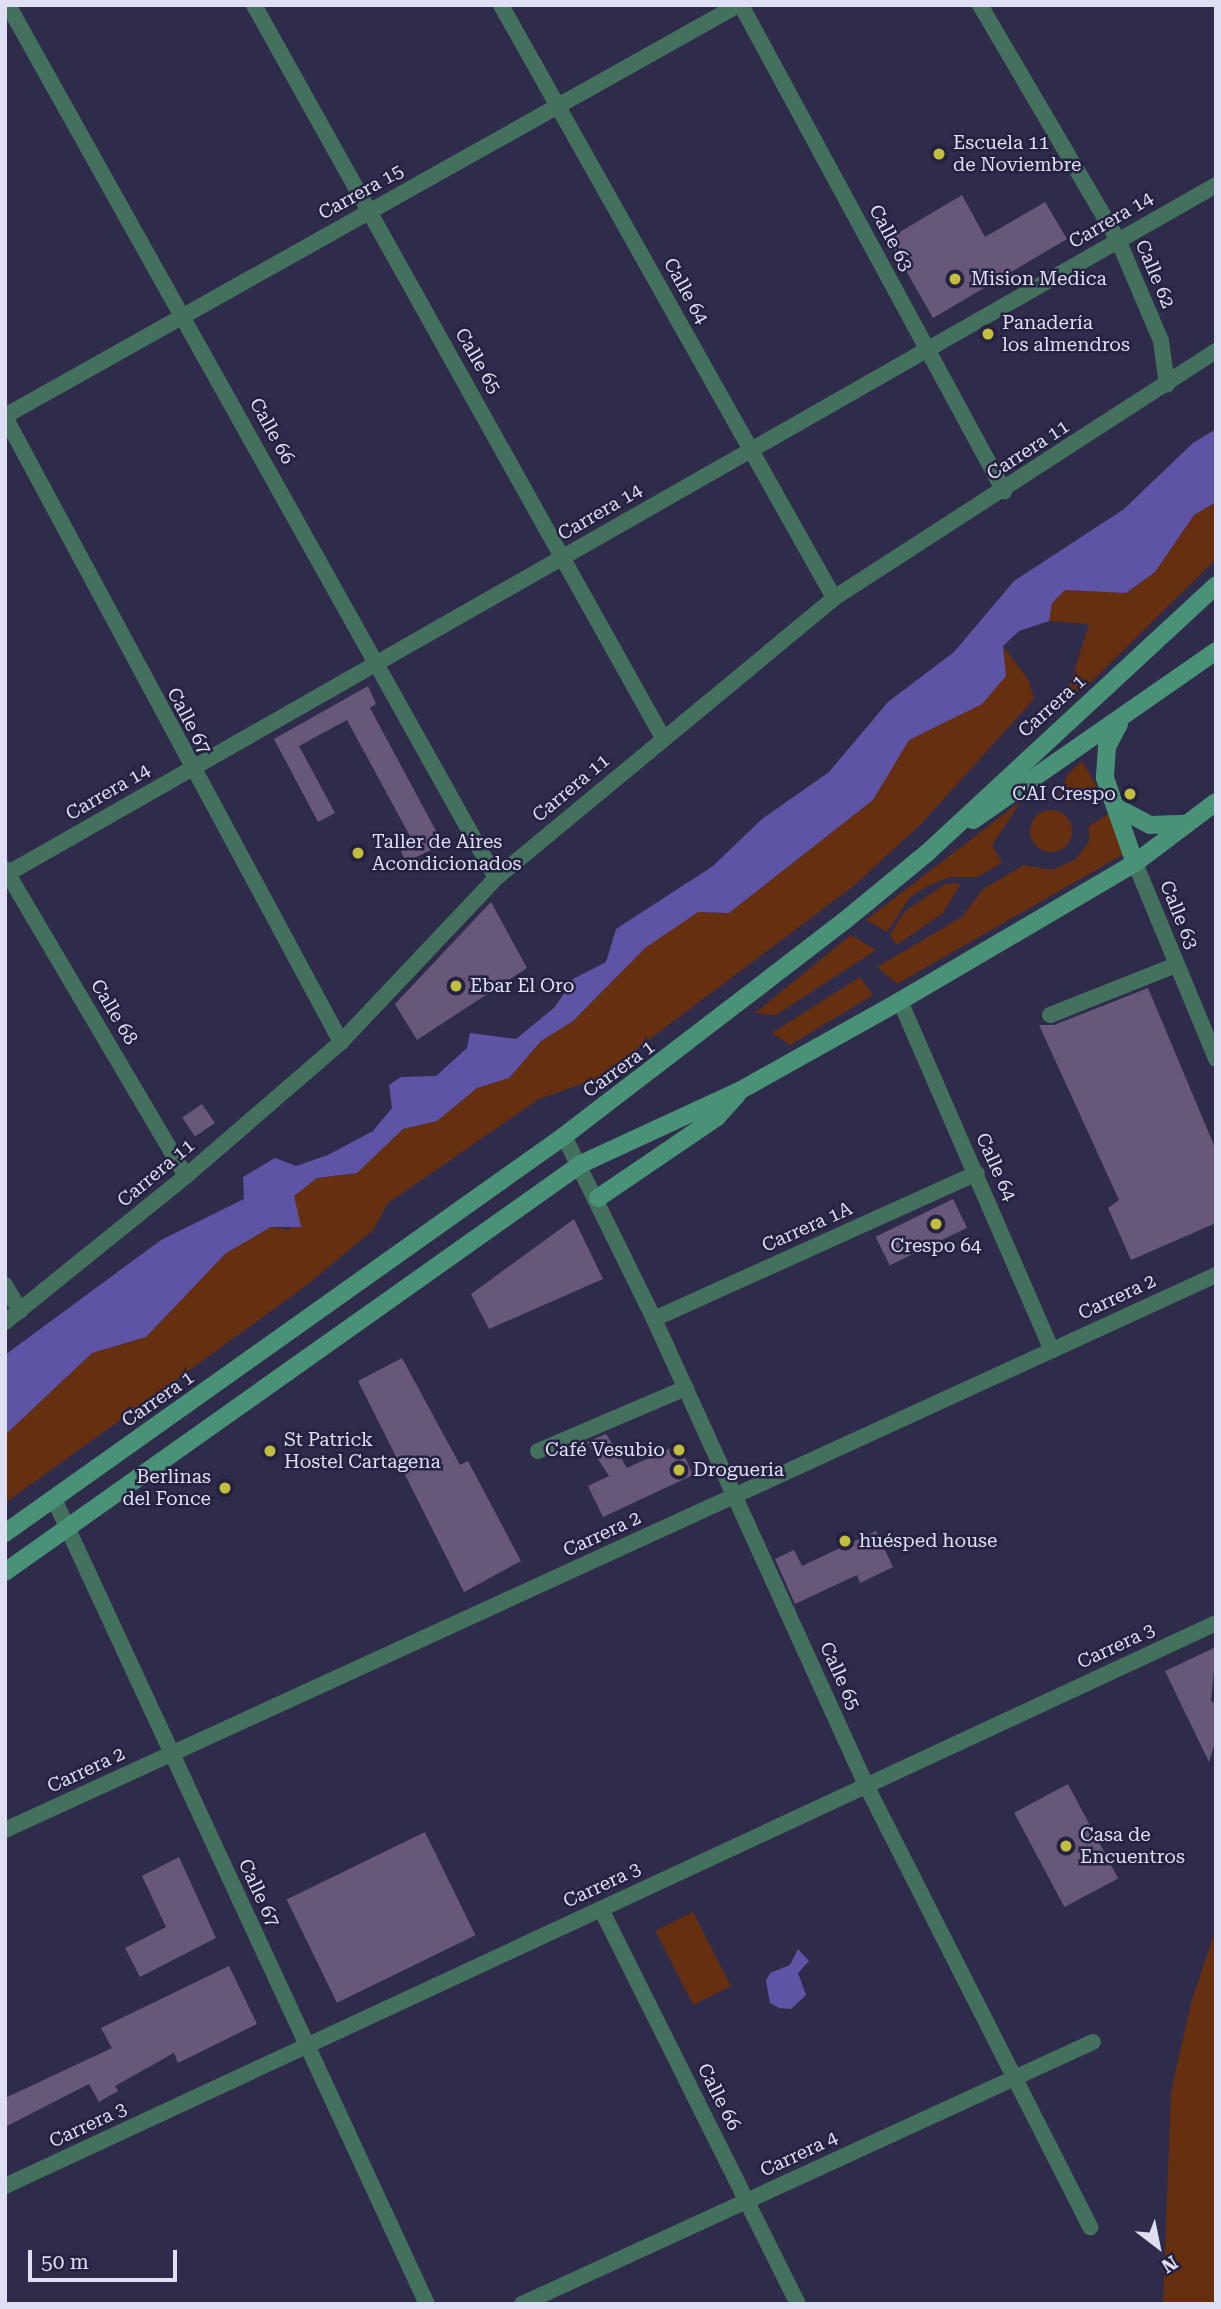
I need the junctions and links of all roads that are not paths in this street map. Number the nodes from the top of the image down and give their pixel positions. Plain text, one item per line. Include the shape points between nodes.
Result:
1 (8, 5) edge
2 (254, 5) edge
3 (501, 5) edge
4 (740, 5) edge
5 (980, 5) edge
6 (558, 107) junction
7 (1216, 185) edge
8 (369, 212) junction
9 (1118, 240) junction
10 (184, 316) junction
11 (927, 349) junction
12 (1216, 351) edge
13 (1167, 385) junction
14 (5, 416) edge
15 (751, 450) junction
16 (1004, 491) junction
17 (565, 556) junction
18 (1216, 585) edge
19 (834, 598) junction
20 (1216, 651) edge
21 (377, 663) junction
22 (1129, 714) junction
23 (663, 738) junction
24 (191, 769) junction
25 (1216, 802) edge
26 (1118, 808) junction
27 (1187, 824) junction
28 (927, 853) junction
29 (1135, 863) junction
30 (6, 873) edge
31 (496, 878) junction
32 (1176, 965) junction
33 (900, 1001) junction
34 (1050, 1015) dead end
35 (341, 1042) junction
36 (1216, 1059) edge
37 (741, 1090) junction
38 (564, 1136) junction
39 (581, 1164) junction
40 (977, 1173) junction
41 (186, 1176) junction
42 (598, 1198) junction
43 (1216, 1275) edge
44 (5, 1285) edge
45 (20, 1311) junction
46 (654, 1319) junction
47 (5, 1322) edge
48 (1052, 1350) junction
49 (686, 1388) junction
50 (538, 1451) dead end
51 (736, 1495) junction
52 (54, 1499) junction
53 (69, 1527) junction
54 (5, 1533) edge
55 (5, 1572) edge
56 (1216, 1623) edge
57 (171, 1754) junction
58 (866, 1786) junction
59 (5, 1830) edge
60 (601, 1909) junction
61 (1093, 2042) dead end
62 (306, 2046) junction
63 (1014, 2078) junction
64 (5, 2186) edge
65 (748, 2200) junction
66 (1090, 2227) dead end
67 (427, 2304) edge
68 (522, 2304) edge
69 (798, 2304) edge

1 - 10 street, Calle 66
2 - 8 street, Calle 65
3 - 6 street, Calle 64
4 - 6 street, Carrera 15
4 - 11 street, Calle 63
5 - 9 street, Calle 62
6 - 8 street, Carrera 15
6 - 15 street, Calle 64
7 - 9 street, Carrera 14
8 - 10 street, Carrera 15
8 - 17 street, Calle 65
9 - 11 street, Carrera 14
9 - 13 street, Calle 62 via 1161,341
10 - 14 street, Carrera 15
10 - 21 street, Calle 66
11 - 15 street, Carrera 14
11 - 16 street, Calle 63
12 - 13 street, Carrera 11
13 - 16 street, Carrera 11
14 - 24 street, Calle 67
15 - 17 street, Carrera 14
15 - 19 street, Calle 64
16 - 19 street, Carrera 11
17 - 21 street, Carrera 14
17 - 23 street, Calle 65
18 - 28 main road, Carrera 1
19 - 23 street, Carrera 11
20 - 22 main road
21 - 24 street, Carrera 14
21 - 31 street, Calle 66
22 - 26 main road via 1115,729 1105,757 1107,788
22 - 28 main road
23 - 31 street, Carrera 11
24 - 30 street, Carrera 14
24 - 35 street, Calle 67
25 - 27 main road
26 - 27 main road via 1150,825
26 - 29 main road
27 - 29 main road
28 - 38 main road, Carrera 1
29 - 32 street, Calle 63
29 - 33 main road
30 - 41 street, Calle 68
31 - 35 street, Carrera 11
32 - 34 street
32 - 36 street, Calle 63
33 - 37 main road
33 - 40 street, Calle 64
35 - 41 street, Carrera 11
37 - 39 main road
37 - 42 main road via 718,1117
38 - 39 street, Calle 65
38 - 52 main road, Carrera 1
39 - 42 street, Calle 65
39 - 53 main road
40 - 46 street, Carrera 1A
40 - 48 street, Calle 64
41 - 45 street, Carrera 11
42 - 46 street, Calle 65
43 - 48 street, Carrera 2
44 - 45 street
45 - 47 street, Carrera 11
46 - 49 street, Calle 65
48 - 51 street, Carrera 2
49 - 50 street
49 - 51 street, Calle 65
51 - 57 street, Carrera 2
51 - 58 street, Calle 65
52 - 53 street, Calle 67
52 - 54 main road, Carrera 1
53 - 55 main road
53 - 57 street, Calle 67
56 - 58 street, Carrera 3
57 - 59 street, Carrera 2
57 - 62 street, Calle 67
58 - 60 street, Carrera 3
58 - 63 street, Calle 65
60 - 62 street, Carrera 3
60 - 65 street, Calle 66
61 - 63 street, Carrera 4
62 - 64 street, Carrera 3
62 - 67 street, Calle 67
63 - 65 street, Carrera 4
63 - 66 street, Calle 65
65 - 68 street, Carrera 4
65 - 69 street, Calle 66

